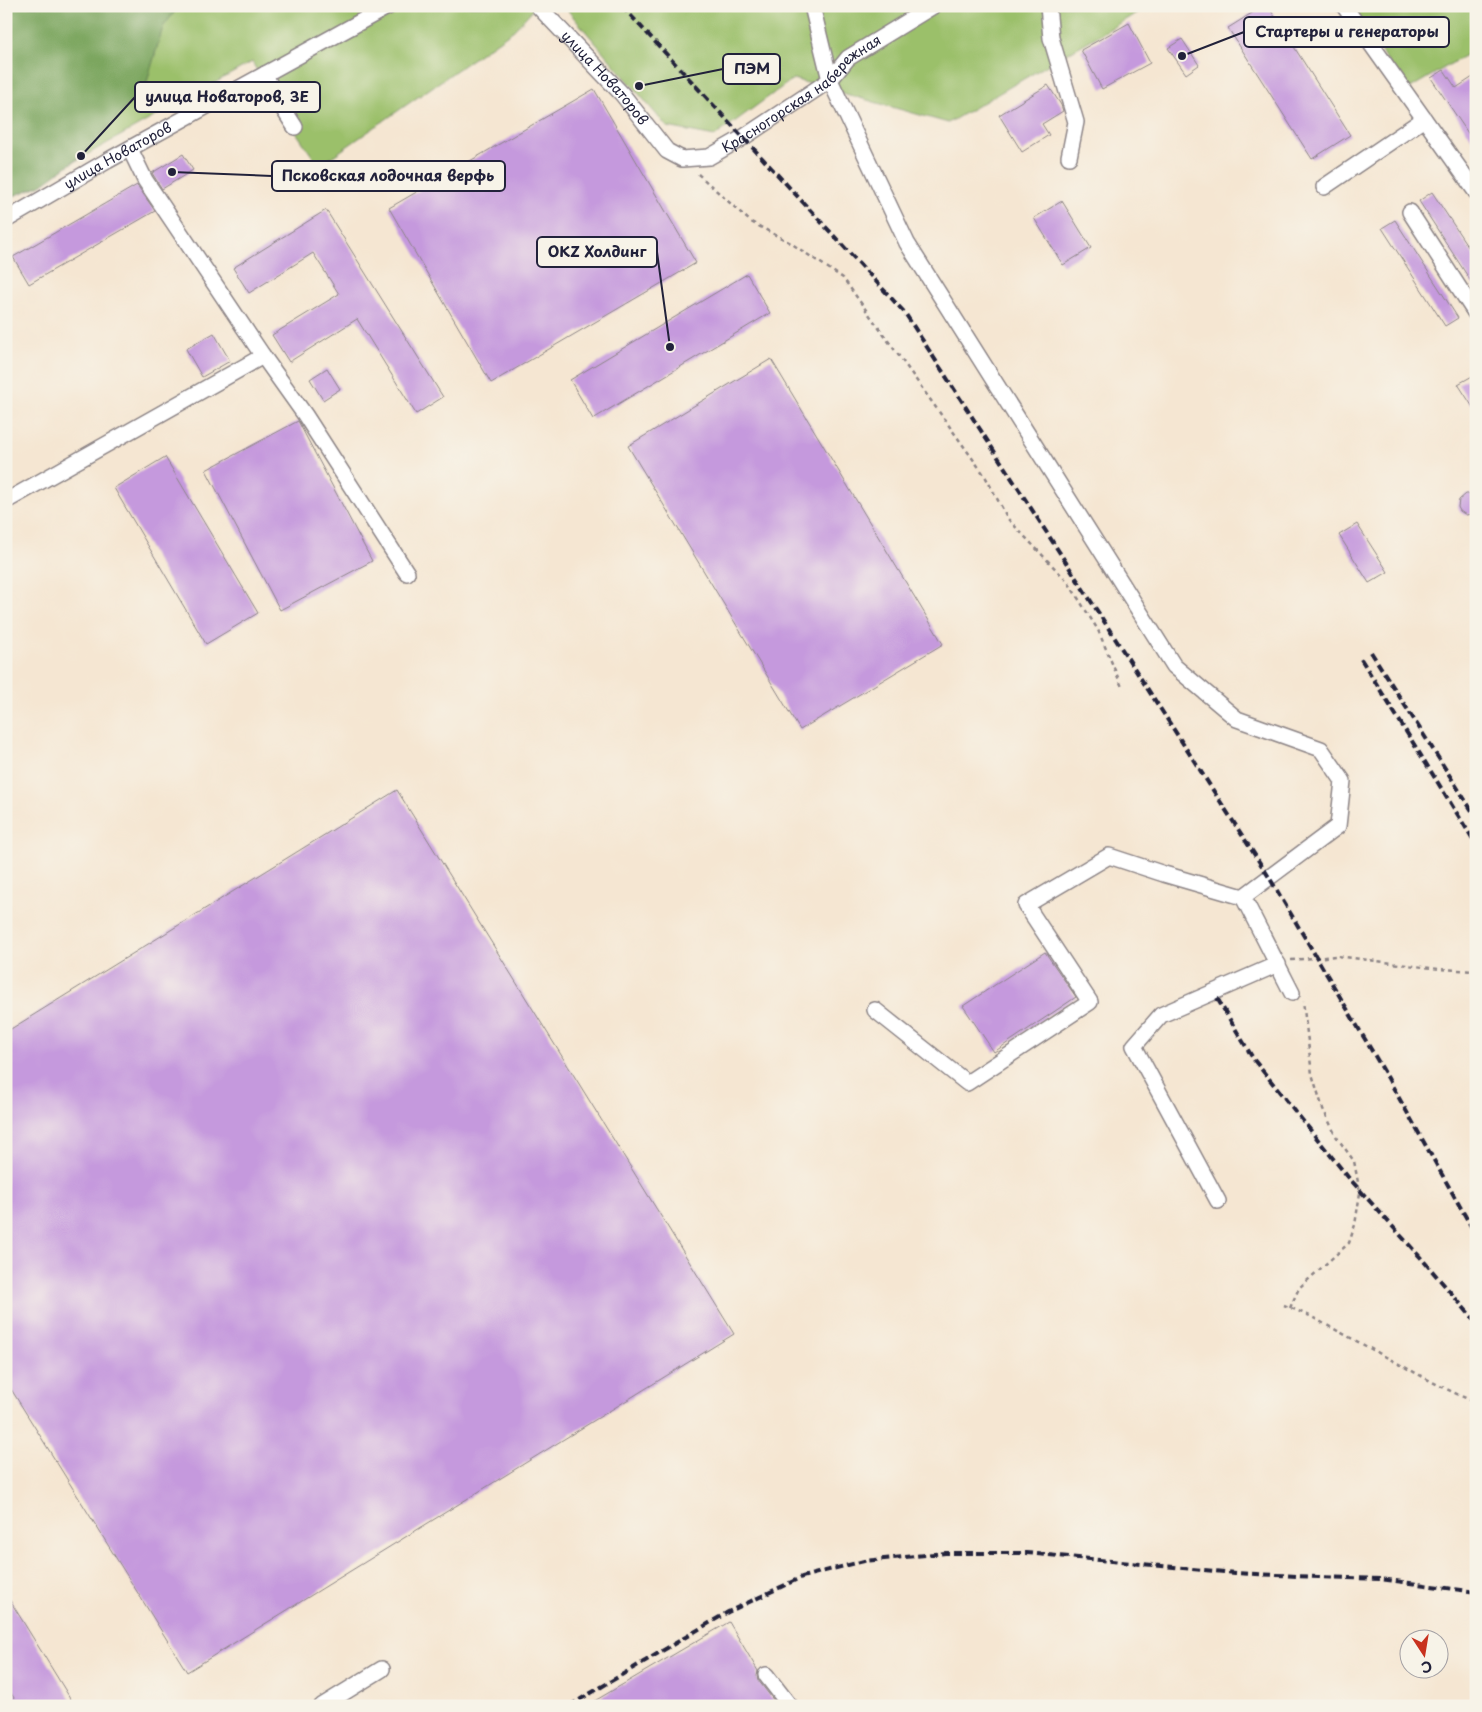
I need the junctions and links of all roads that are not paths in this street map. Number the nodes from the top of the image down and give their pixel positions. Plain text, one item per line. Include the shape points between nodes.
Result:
1 (538, 6) edge
2 (812, 6) edge
3 (932, 6) edge
4 (1048, 6) edge
5 (1344, 6) edge
6 (378, 8) edge
7 (265, 74) junction
8 (830, 80) junction
9 (1424, 120) junction
10 (295, 127) dead end
11 (130, 149) junction
12 (1069, 157) dead end
13 (682, 159) joint
14 (1324, 187) dead end
15 (1476, 192) edge
16 (1410, 212) dead end
17 (6, 220) edge
18 (1476, 314) edge
19 (263, 356) junction
20 (6, 501) edge
21 (407, 573) dead end
22 (1243, 897) junction
23 (1278, 964) junction
24 (1292, 993) road end
25 (875, 1010) dead end
26 (1218, 1201) dead end
27 (382, 1669) dead end
28 (766, 1675) dead end
29 (322, 1706) edge
30 (790, 1706) edge

1 - 13 street, улица Новаторов via 622,94 667,151
2 - 8 street
3 - 8 street, Краcногорская набережная via 848,58
4 - 12 street via 1051,38 1076,122
5 - 9 street
6 - 7 street, улица Новаторов
7 - 10 street
7 - 11 street, улица Новаторов
8 - 13 street, Краcногорская набережная via 709,158
8 - 22 street via 907,243 1174,666 1237,718 1321,749 1343,781 1338,826
9 - 14 street
9 - 15 street
11 - 17 street, улица Новаторов
11 - 19 street via 145,180
16 - 18 street
19 - 20 street
19 - 21 street
22 - 23 street
22 - 25 street via 1109,856 1026,905 1090,1002 967,1083
23 - 24 street
23 - 26 street via 1160,1015 1134,1046
27 - 29 street
28 - 30 street

